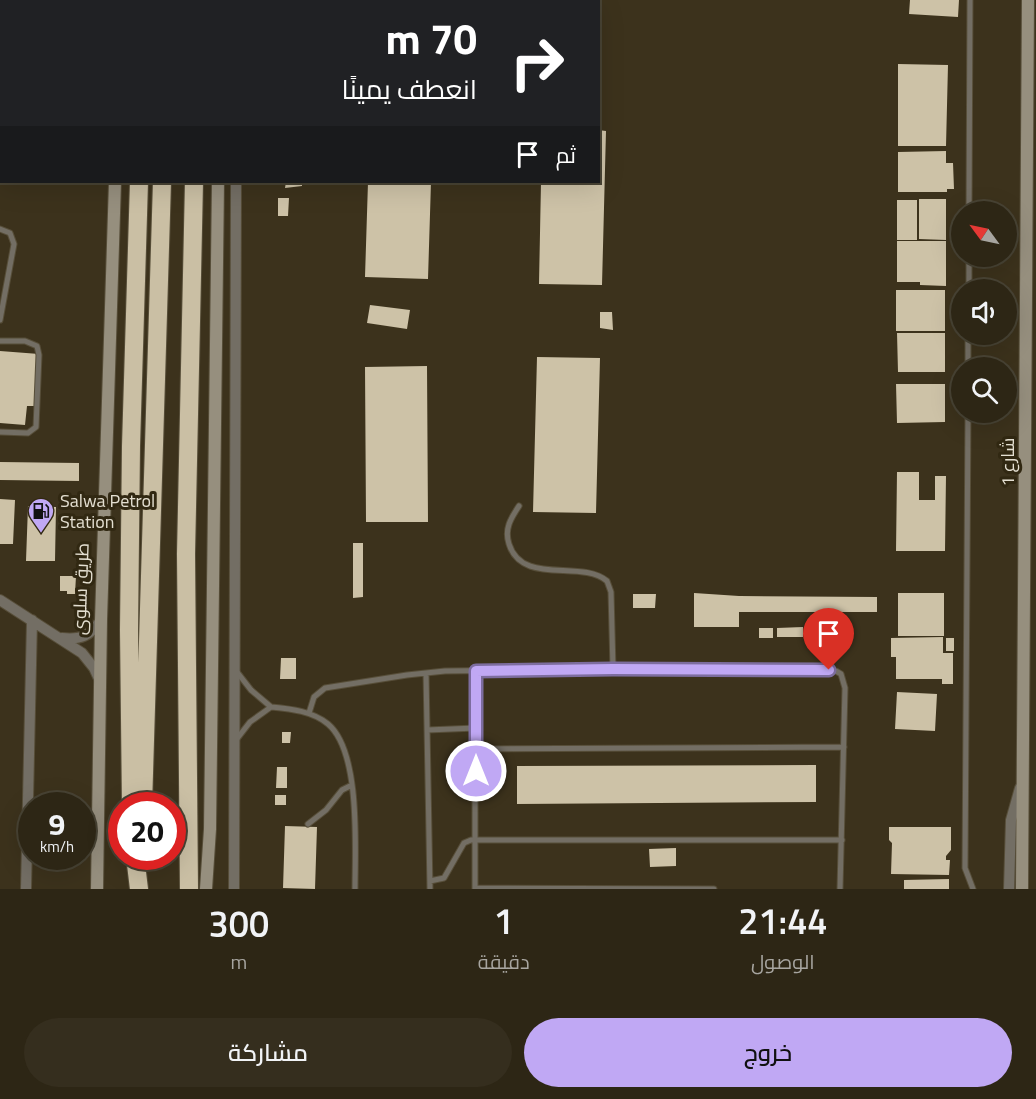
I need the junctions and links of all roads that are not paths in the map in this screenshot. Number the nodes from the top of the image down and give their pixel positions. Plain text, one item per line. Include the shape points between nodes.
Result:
1 (970, 0) edge
2 (1028, 0) edge
3 (115, 183) edge
4 (139, 183) edge
5 (162, 183) edge
6 (194, 183) edge
7 (218, 183) edge
8 (236, 183) edge
9 (969, 201) edge
10 (0, 229) edge
11 (0, 320) edge
12 (0, 341) edge
13 (968, 423) edge
14 (0, 432) edge
15 (519, 506) dead end
16 (0, 600) edge
17 (32, 620) junction
18 (101, 620) junction
19 (60, 638) junction
20 (235, 669) junction
21 (613, 669) junction
22 (476, 671) junction
23 (426, 673) junction
24 (100, 682) junction
25 (272, 707) junction
26 (309, 713) junction
27 (476, 728) junction
28 (427, 730) junction
29 (235, 743) junction
30 (844, 747) junction
31 (477, 748) junction
32 (1022, 782) junction
33 (352, 785) junction
34 (131, 792) edge
35 (142, 792) edge
36 (308, 824) dead end
37 (475, 839) junction
38 (842, 840) junction
39 (137, 870) edge
40 (140, 870) edge
41 (430, 881) junction
42 (475, 888) edge
43 (26, 889) edge
44 (97, 889) edge
45 (139, 889) edge
46 (189, 889) edge
47 (206, 889) edge
48 (234, 889) edge
49 (356, 889) edge
50 (430, 889) edge
51 (714, 889) edge
52 (840, 889) edge
53 (973, 889) edge
54 (1009, 889) edge
55 (1023, 889) edge

1 - 9 lane
2 - 32 main road, شارع 1
3 - 18 main road, طريق سلوى
4 - 34 highway via 131,446
5 - 35 highway
6 - 46 highway via 186,554
7 - 47 main road
8 - 20 street
10 - 11 lane via 10,233 14,244
12 - 14 lane via 25,341 37,346 39,355 36,427 27,433
13 - 53 lane via 965,868
15 - 21 lane via 510,519 507,538 509,548 522,562 594,574 607,581 611,592
16 - 17 street
17 - 19 street
17 - 43 street
18 - 19 street via 81,639
18 - 24 main road, طريق سلوى
19 - 24 street via 89,660
20 - 25 lane via 251,690
20 - 29 street
21 - 22 lane
21 - 30 lane via 836,671 844,681
22 - 23 lane
22 - 27 lane
23 - 26 lane via 325,688 314,697
23 - 28 lane
24 - 44 main road, طريق سلوى
25 - 26 lane
25 - 29 lane via 250,722
26 - 33 lane via 335,731
27 - 28 lane
27 - 31 lane
28 - 41 lane
29 - 48 street
30 - 31 lane
30 - 38 lane
31 - 37 lane
32 - 54 street via 1011,820
32 - 55 main road, شارع 1
33 - 36 lane
33 - 49 lane
37 - 38 lane
37 - 41 lane via 464,843 444,878
37 - 42 lane
38 - 52 lane
39 - 45 highway
40 - 45 highway
41 - 50 lane
42 - 51 lane

